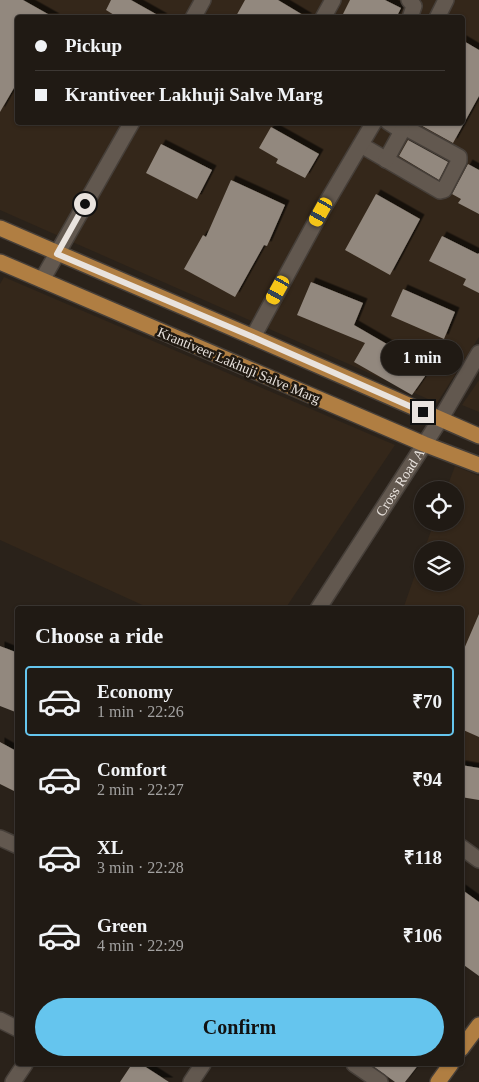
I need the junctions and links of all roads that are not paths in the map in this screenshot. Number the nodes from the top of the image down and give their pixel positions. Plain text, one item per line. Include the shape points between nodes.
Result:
1 (203, 0) edge
2 (333, 0) edge
3 (446, 0) edge
4 (194, 15) edge
5 (325, 15) edge
6 (438, 15) edge
7 (130, 125) edge
8 (372, 125) edge
9 (393, 125) edge
10 (402, 131) junction
11 (361, 145) junction
12 (386, 160) junction
13 (0, 228) edge
14 (57, 254) junction
15 (0, 262) edge
16 (42, 280) junction
17 (253, 337) junction
18 (479, 353) edge
19 (440, 420) junction
20 (479, 436) edge
21 (424, 444) junction
22 (479, 465) edge
23 (320, 606) edge
24 (0, 838) edge
25 (15, 845) edge
26 (464, 849) edge
27 (479, 860) edge
28 (0, 1020) edge
29 (479, 1024) edge
30 (15, 1028) edge
31 (464, 1045) edge
32 (24, 1066) edge
33 (202, 1066) edge
34 (357, 1066) edge
35 (450, 1066) edge
36 (13, 1082) edge
37 (191, 1082) edge
38 (380, 1082) edge
39 (438, 1082) edge

1 - 4 street
2 - 5 street
3 - 6 street
7 - 14 street
8 - 11 street
9 - 10 street
10 - 12 street
10 - 12 street via 406,128 459,157 444,190 440,191
11 - 12 street
11 - 17 street
13 - 14 main road
14 - 16 street
14 - 17 main road
15 - 16 main road, Krantiveer Lakhuji Salve Marg
16 - 21 main road, Krantiveer Lakhuji Salve Marg
17 - 19 main road
18 - 19 street, Cross Road A
19 - 20 main road
19 - 21 street, Cross Road A
21 - 22 main road, Krantiveer Lakhuji Salve Marg
21 - 23 street, Cross Road A
24 - 25 street
26 - 27 street
28 - 30 street
29 - 31 main road
32 - 36 street
33 - 37 street
34 - 38 street
35 - 39 main road

